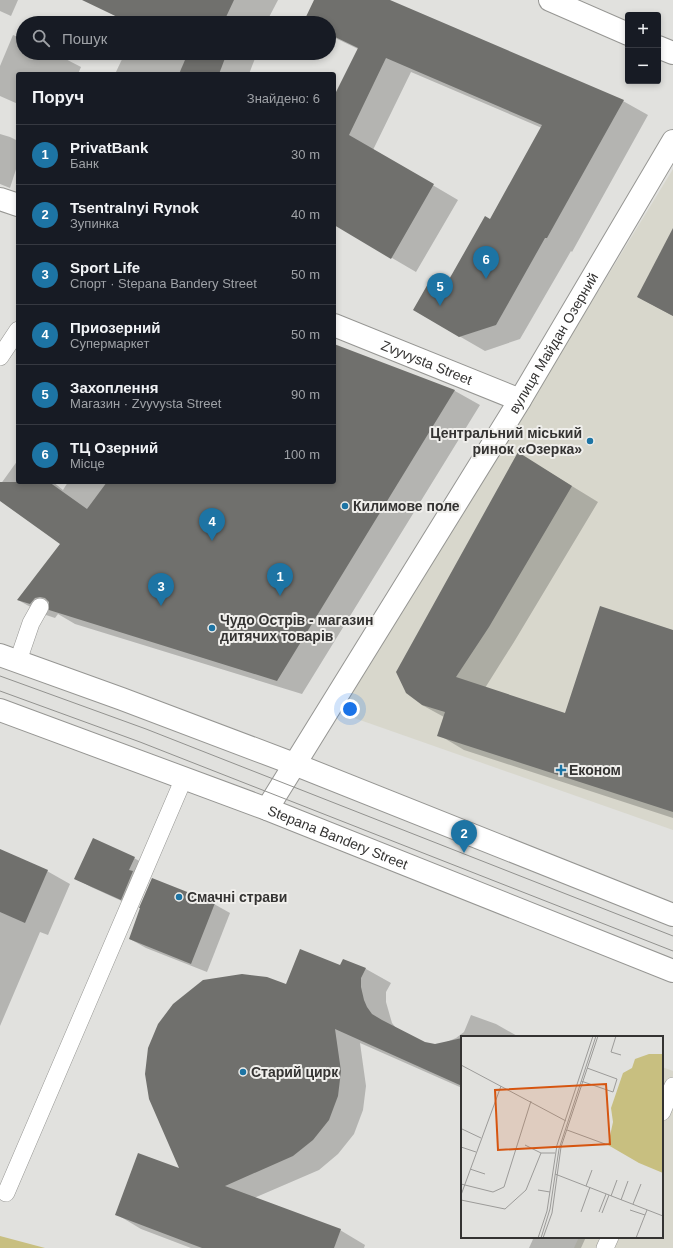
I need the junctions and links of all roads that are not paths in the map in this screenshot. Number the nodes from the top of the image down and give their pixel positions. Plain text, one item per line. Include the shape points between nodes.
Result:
1 (550, 0) edge
2 (625, 33) edge
3 (660, 48) edge
4 (673, 53) edge
5 (673, 141) edge
6 (0, 200) edge
7 (16, 204) edge
8 (336, 326) edge
9 (16, 333) edge
10 (0, 357) edge
11 (520, 400) junction
12 (40, 607) dead end
13 (9, 658) edge
14 (0, 710) edge
15 (294, 764) junction
16 (184, 778) junction
17 (267, 809) junction
18 (673, 915) edge
19 (673, 971) edge
20 (673, 1086) edge
21 (663, 1110) edge
22 (6, 1193) dead end
23 (610, 1238) edge
24 (605, 1248) edge

1 - 2 main road
3 - 4 main road
5 - 11 main road, вулиця Майдан Озерний
6 - 7 main road
8 - 11 main road, Zvyvysta Street
9 - 10 lane
11 - 15 main road, вулиця Майдан Озерний
12 - 13 lane
13 - 15 main road
14 - 16 main road, Stepana Bandery Street
15 - 17 main road, вулиця Майдан Озерний
15 - 18 main road
16 - 17 main road, Stepana Bandery Street
16 - 22 lane
17 - 19 main road, Stepana Bandery Street
20 - 21 lane
23 - 24 lane

